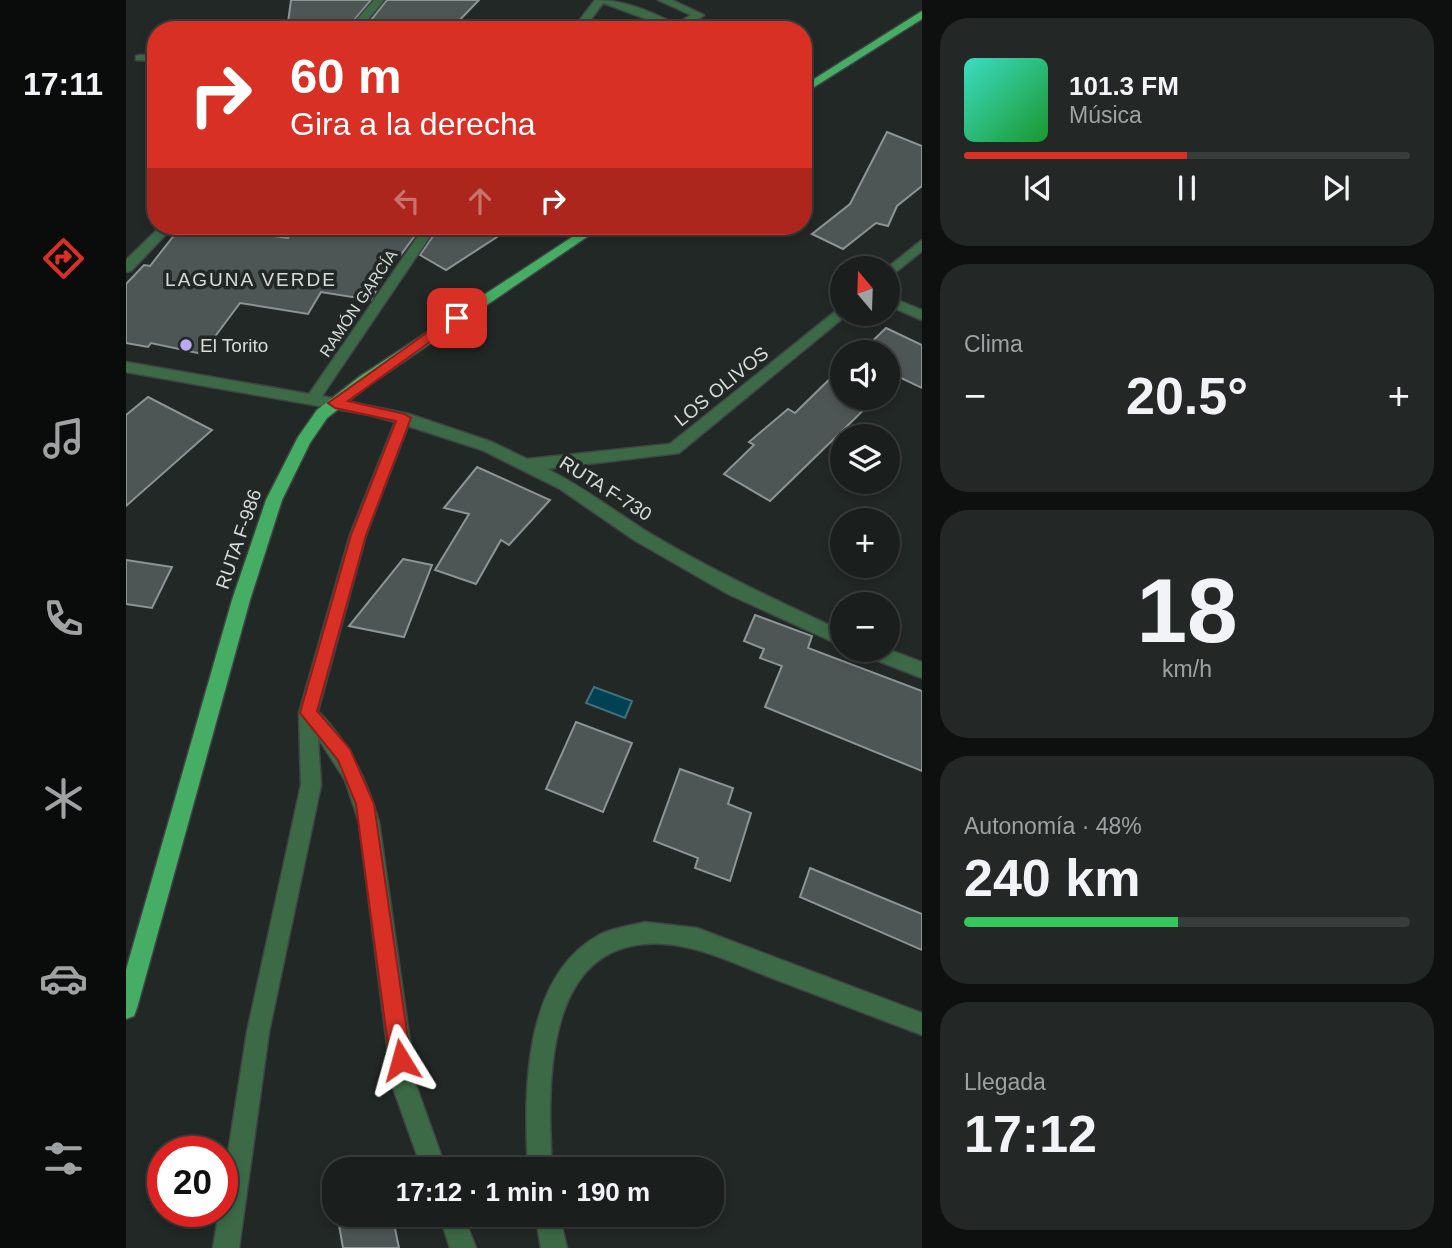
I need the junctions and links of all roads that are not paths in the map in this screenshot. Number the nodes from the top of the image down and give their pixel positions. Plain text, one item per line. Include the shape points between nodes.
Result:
1 (379, 0) edge
2 (602, 0) edge
3 (663, 0) edge
4 (922, 14) edge
5 (361, 21) edge
6 (584, 21) edge
7 (661, 21) edge
8 (688, 21) edge
9 (139, 58) dead end
10 (147, 58) edge
11 (812, 85) edge
12 (159, 235) edge
13 (425, 235) edge
14 (583, 235) edge
15 (922, 244) edge
16 (900, 263) edge
17 (126, 268) edge
18 (900, 306) edge
19 (922, 316) edge
20 (830, 323) edge
21 (126, 367) edge
22 (313, 399) junction
23 (335, 403) junction
24 (404, 418) junction
25 (527, 464) junction
26 (830, 634) edge
27 (900, 662) edge
28 (922, 670) edge
29 (308, 713) junction
30 (126, 1008) edge
31 (922, 1024) edge
32 (430, 1157) edge
33 (539, 1157) edge
34 (456, 1227) edge
35 (550, 1227) edge
36 (226, 1248) edge
37 (463, 1248) edge
38 (554, 1248) edge

1 - 5 street
2 - 6 street
2 - 7 street
3 - 8 street via 699,15
4 - 11 main road
9 - 10 street
12 - 17 street
13 - 22 street, RAMÓN GARCÍA
14 - 23 main road, RUTA F-986
15 - 16 street
18 - 19 street
20 - 25 street, LOS OLIVOS via 674,449
21 - 22 street, RUTA F-730
22 - 23 street, RUTA F-730
23 - 24 street, RUTA F-730
23 - 30 main road, RUTA F-986 via 303,441 274,500 231,635
24 - 25 street, RUTA F-730
24 - 29 street via 358,535
25 - 26 street, RUTA F-730 via 698,569
27 - 28 street
29 - 32 street via 344,755 363,798 404,1086
29 - 36 street via 312,785 258,1032
31 - 33 street via 697,939 671,933 622,937 581,961 553,1001 538,1075
34 - 37 street
35 - 38 street

